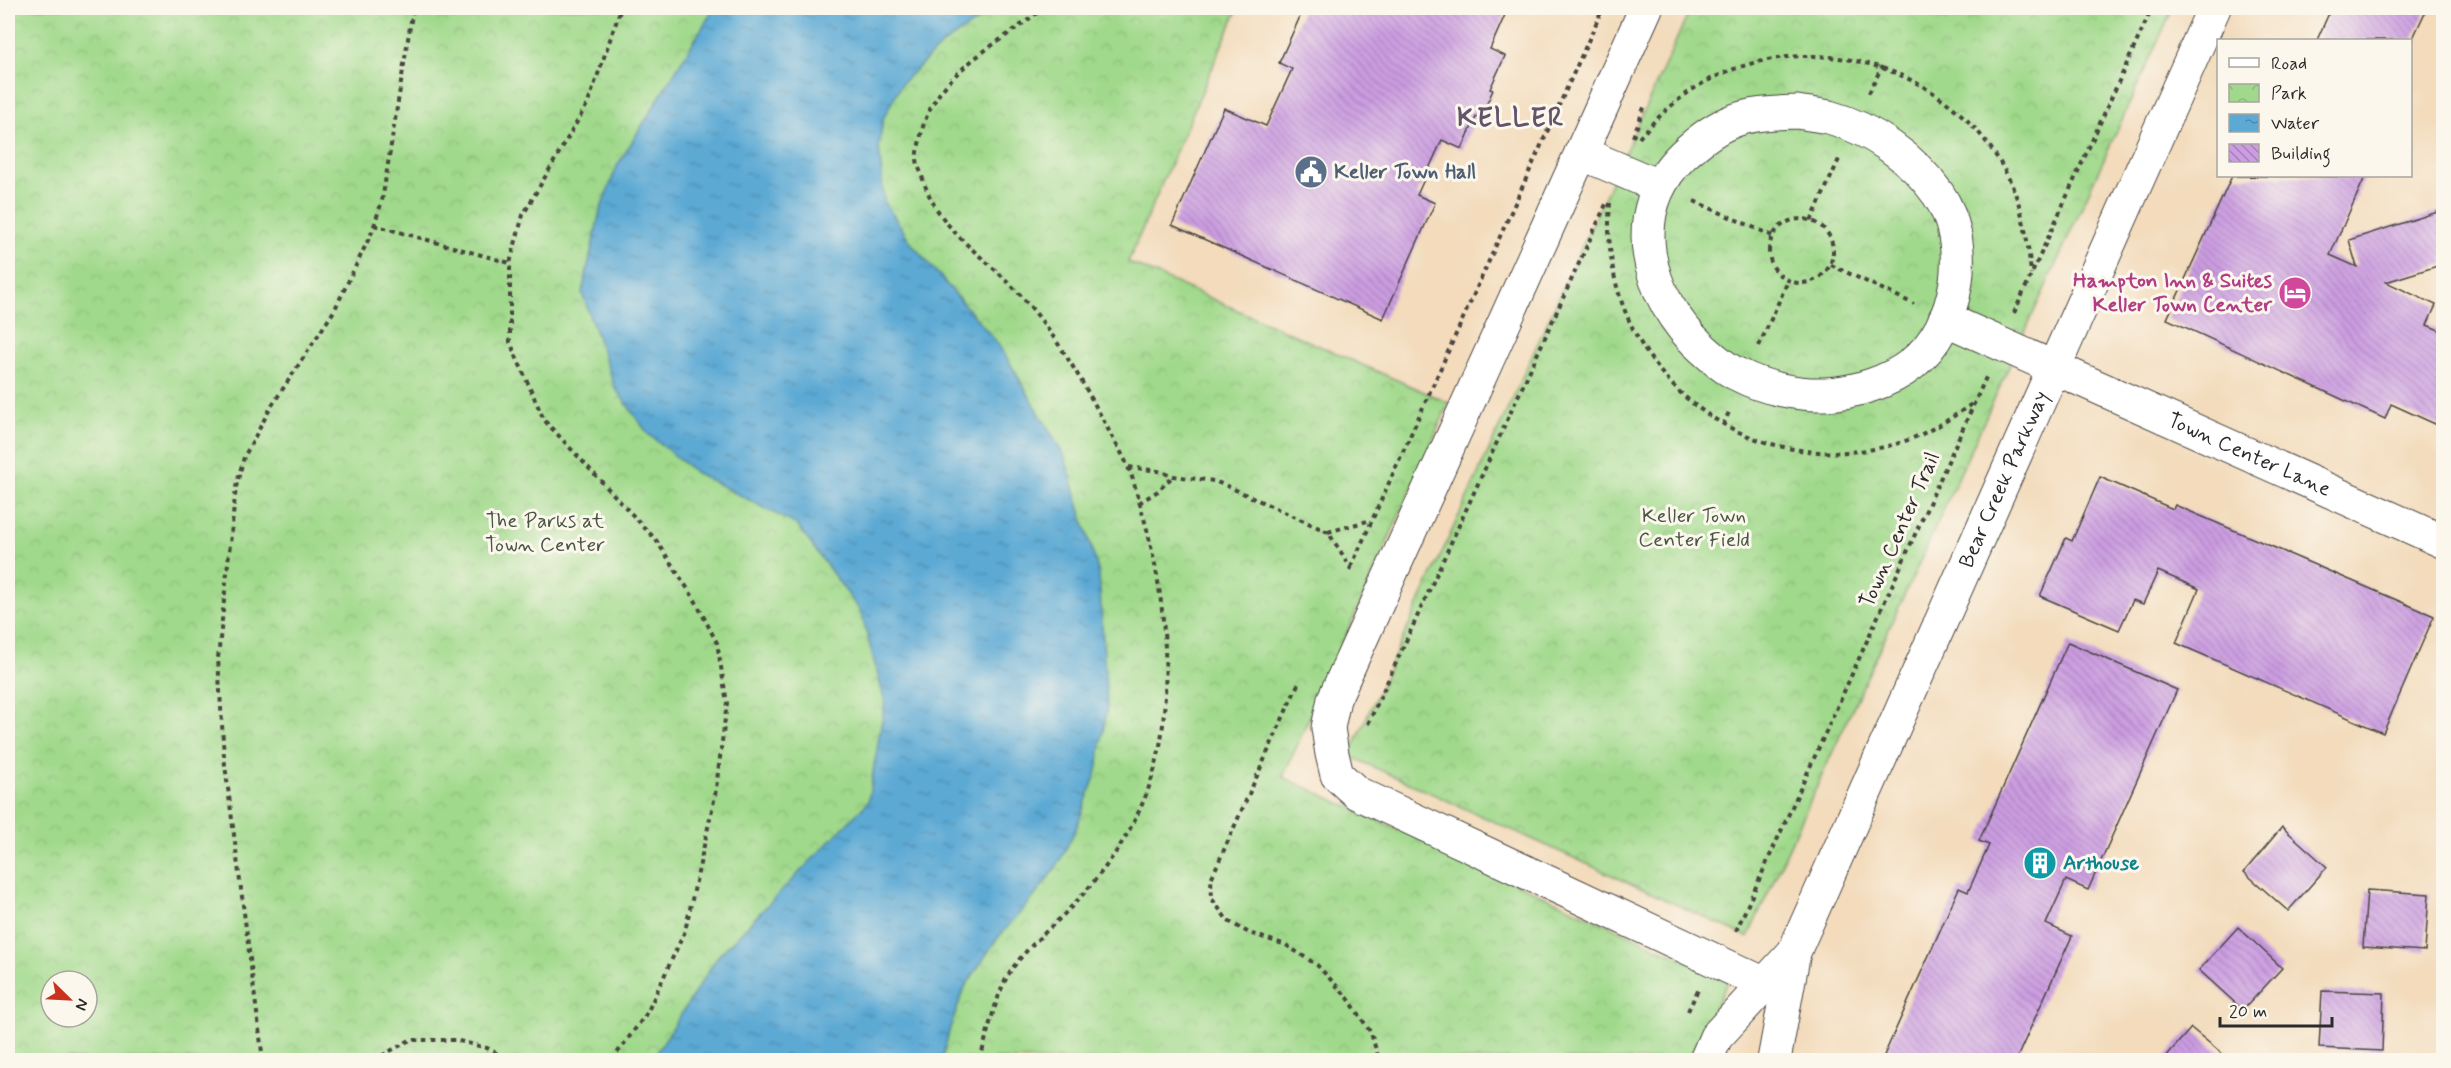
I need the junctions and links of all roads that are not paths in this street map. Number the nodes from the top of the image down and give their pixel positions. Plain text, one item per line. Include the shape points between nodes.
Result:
1 (1646, 8) edge
2 (2214, 8) edge
3 (1581, 153) junction
4 (1658, 186) junction
5 (1946, 319) junction
6 (2054, 368) junction
7 (2444, 542) edge
8 (1794, 951) junction
9 (1765, 984) junction
10 (1706, 1060) edge
11 (1774, 1060) edge

1 - 3 main road
2 - 6 main road, Bear Creek Parkway
3 - 4 main road
3 - 9 main road via 1335,699 1328,728 1332,754 1337,775 1357,793
4 - 5 main road via 1699,140 1732,121 1797,112 1830,117 1862,130 1914,166 1939,195 1953,226 1959,261
4 - 5 main road via 1648,218 1648,250 1655,279 1669,312 1688,336 1738,375 1766,386 1795,391 1826,394 1861,388 1912,364
5 - 6 main road, Town Center Lane
6 - 7 main road, Town Center Lane
6 - 8 main road, Bear Creek Parkway
8 - 9 main road, Bear Creek Parkway
8 - 11 main road, Bear Creek Parkway
9 - 10 main road, Bear Creek Parkway via 1716,1037

